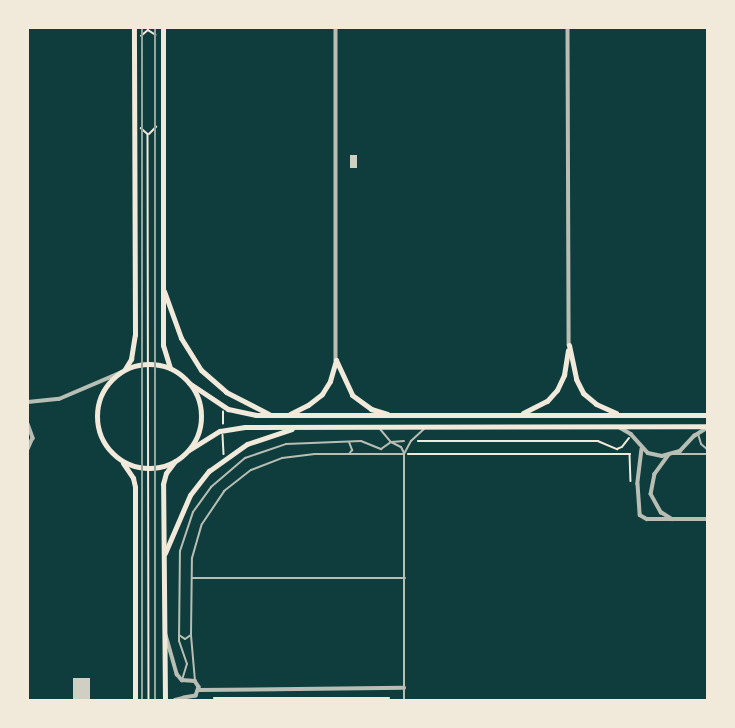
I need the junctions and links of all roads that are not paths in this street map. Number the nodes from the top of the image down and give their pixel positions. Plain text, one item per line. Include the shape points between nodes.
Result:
1 (134, 28) edge
2 (163, 28) edge
3 (336, 28) edge
4 (568, 28) edge
5 (163, 286) junction
6 (569, 345) junction
7 (336, 360) junction
8 (170, 368) junction
9 (126, 369) junction
10 (120, 373) junction
11 (189, 383) junction
12 (28, 402) edge
13 (272, 415) junction
14 (286, 415) junction
15 (518, 415) junction
16 (620, 415) junction
17 (707, 415) edge
18 (392, 416) junction
19 (28, 424) edge
20 (614, 426) junction
21 (378, 427) junction
22 (426, 427) junction
23 (707, 427) edge
24 (297, 428) junction
25 (700, 432) junction
26 (348, 441) junction
27 (404, 441) dead end
28 (391, 442) junction
29 (707, 448) edge
30 (28, 449) edge
31 (189, 450) junction
32 (642, 450) junction
33 (348, 454) junction
34 (404, 454) junction
35 (707, 454) edge
36 (671, 455) junction
37 (177, 459) junction
38 (120, 460) junction
39 (673, 519) junction
40 (707, 519) edge
41 (164, 555) junction
42 (192, 578) junction
43 (405, 578) junction
44 (164, 628) junction
45 (179, 635) junction
46 (191, 635) junction
47 (182, 680) junction
48 (195, 681) junction
49 (404, 688) junction
50 (199, 690) junction
51 (135, 700) edge
52 (165, 700) edge
53 (175, 700) edge
54 (404, 700) edge

1 - 9 main road via 134,344
2 - 5 main road
3 - 7 street
4 - 6 street
5 - 8 main road via 164,351
5 - 13 main road via 181,338 201,370 226,392
6 - 15 main road via 564,375 557,390 540,406
6 - 16 main road via 576,379 583,393 604,409
7 - 14 main road via 330,381 322,394 308,405
7 - 18 main road via 347,389 357,400 371,409
8 - 9 main road via 148,363
8 - 11 main road
9 - 10 main road
10 - 12 street via 60,399
10 - 38 main road via 102,392 96,415 100,436
11 - 13 main road via 238,413
11 - 31 main road via 197,396 202,418 199,432
13 - 14 main road
14 - 18 main road
15 - 16 main road
15 - 18 main road
16 - 17 main road
19 - 30 street via 33,438
20 - 22 main road
20 - 23 main road
20 - 32 street via 627,431
21 - 22 main road
21 - 24 main road
21 - 28 lane
22 - 34 lane via 411,441
23 - 25 street
24 - 31 main road via 232,428 214,434
24 - 41 main road via 247,444 209,471 190,495
25 - 29 lane via 700,442
25 - 36 street
26 - 28 lane via 361,441 377,449
26 - 33 lane via 352,450
26 - 45 lane via 286,444 255,454 228,470 204,495 189,522 180,551
27 - 28 lane
28 - 34 lane via 401,447
31 - 37 main road
32 - 36 street via 654,456
32 - 39 street via 638,484 640,515 647,519
33 - 34 lane
33 - 42 lane via 282,458 263,464 240,477 218,498 202,524 193,551
34 - 43 lane
35 - 36 lane
36 - 39 street via 655,474 651,494 660,512
37 - 38 main road via 149,468
37 - 41 main road via 166,473 163,484
38 - 51 main road via 133,478 136,487
39 - 40 street
41 - 44 main road
42 - 43 lane
42 - 46 lane
43 - 49 lane
44 - 47 street via 176,674
44 - 52 main road
45 - 46 lane via 186,639
45 - 47 lane via 187,664
46 - 48 lane
47 - 48 street
48 - 50 street
49 - 50 street
49 - 54 lane
50 - 53 street via 193,698

